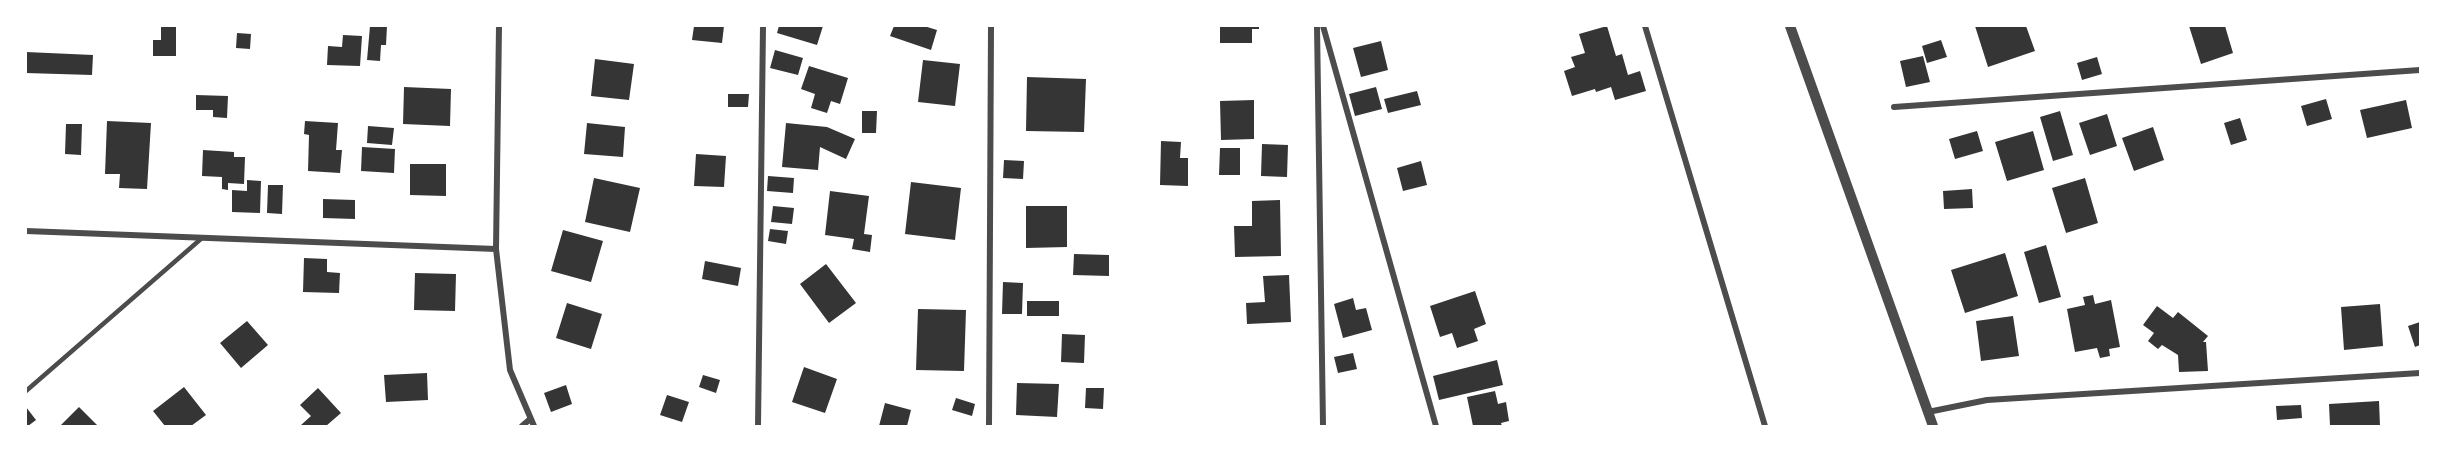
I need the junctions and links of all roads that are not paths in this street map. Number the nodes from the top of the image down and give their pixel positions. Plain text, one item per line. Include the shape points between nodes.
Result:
1 (499, 26) edge
2 (763, 26) edge
3 (991, 26) edge
4 (1317, 26) edge
5 (1323, 26) edge
6 (1645, 26) edge
7 (1790, 26) edge
8 (2421, 70) edge
9 (1894, 107) dead end
10 (26, 231) edge
11 (202, 238) junction
12 (496, 249) junction
13 (2421, 373) edge
14 (26, 391) edge
15 (1928, 412) junction
16 (529, 420) junction
17 (522, 426) edge
18 (534, 426) edge
19 (758, 426) edge
20 (989, 426) edge
21 (1323, 426) edge
22 (1436, 426) edge
23 (1765, 426) edge
24 (1933, 426) edge

1 - 12 street
2 - 19 street
3 - 20 street
4 - 21 street
5 - 22 street
6 - 23 street
7 - 15 street
8 - 9 street
10 - 11 street
11 - 12 street
11 - 14 lane
12 - 16 street via 510,370
13 - 15 street via 1987,400
15 - 24 street
16 - 17 street
16 - 18 street

